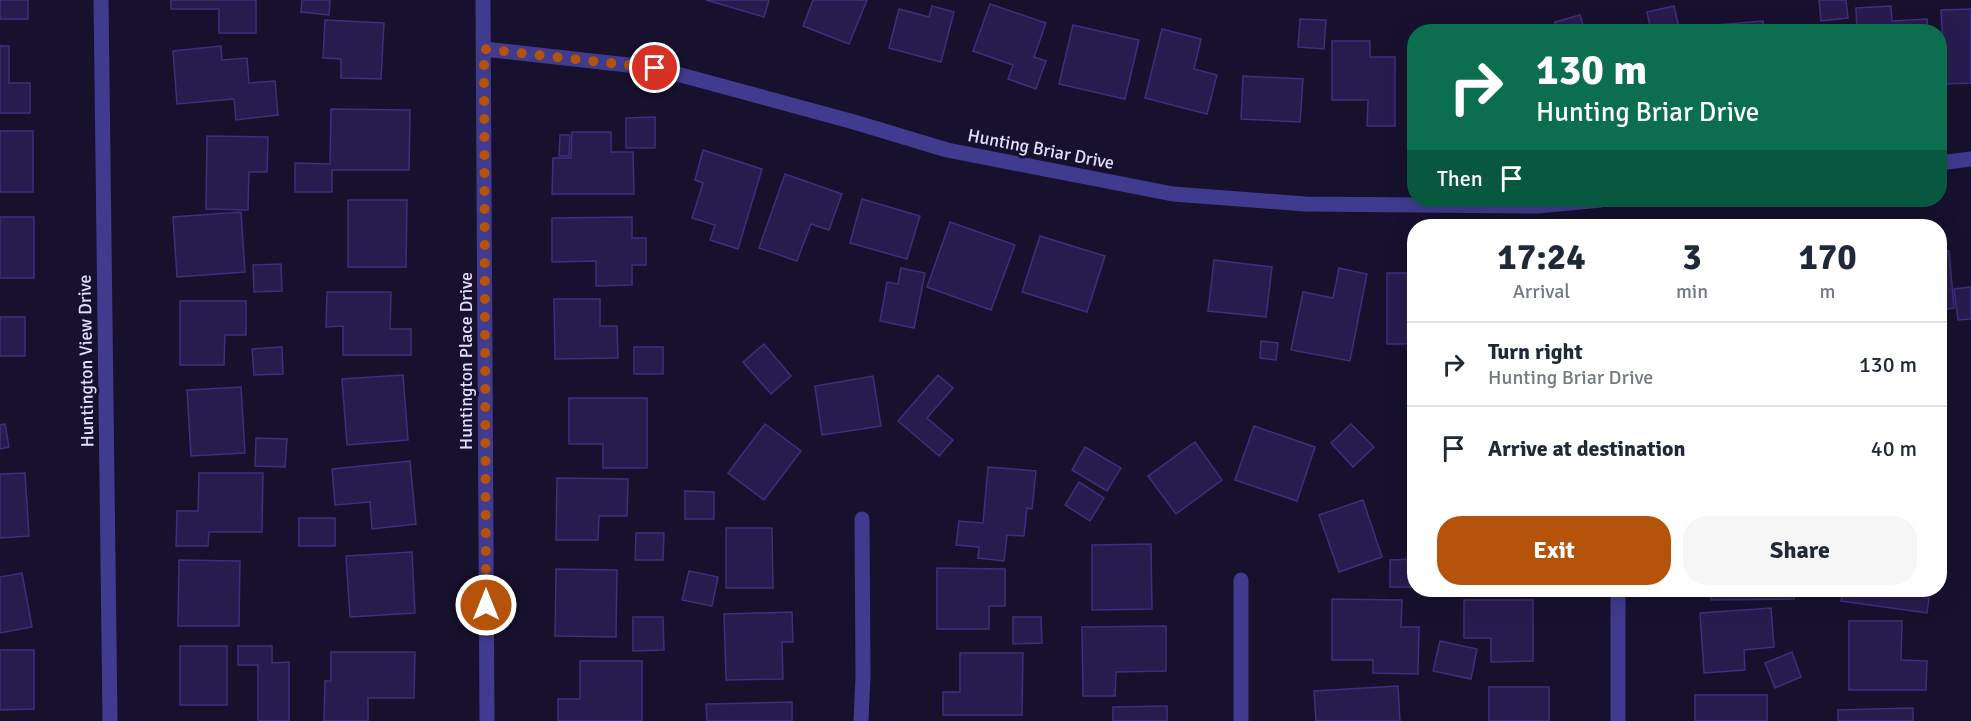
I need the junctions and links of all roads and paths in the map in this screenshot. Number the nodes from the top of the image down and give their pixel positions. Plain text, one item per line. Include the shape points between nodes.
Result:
1 (101, 0) edge
2 (483, 0) edge
3 (484, 49) junction
4 (1971, 159) edge
5 (1947, 162) edge
6 (1407, 205) edge
7 (862, 519) dead end
8 (1241, 580) dead end
9 (1618, 597) edge
10 (110, 721) edge
11 (487, 721) edge
12 (861, 721) edge
13 (1241, 721) edge
14 (1618, 721) edge

1 - 10 street, Huntington View Drive
2 - 3 street, Huntington Place Drive
3 - 6 street, Hunting Briar Drive via 655,68 947,150 1173,194 1305,204
3 - 11 street, Huntington Place Drive
4 - 5 street
7 - 12 street
8 - 13 street
9 - 14 street

